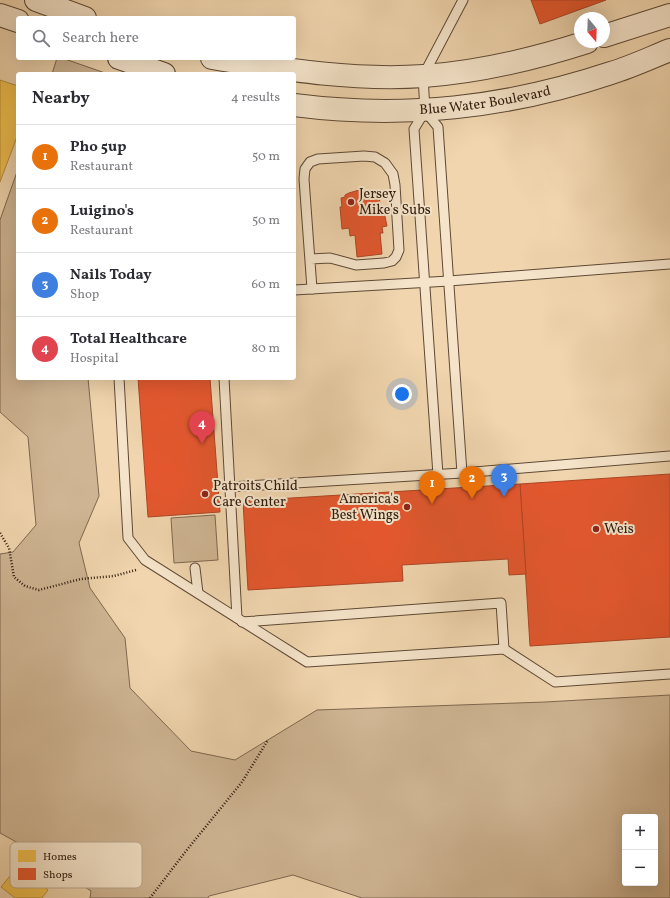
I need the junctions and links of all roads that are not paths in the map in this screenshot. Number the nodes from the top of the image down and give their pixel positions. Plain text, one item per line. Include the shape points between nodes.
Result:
1 (36, 0) edge
2 (463, 0) edge
3 (670, 14) edge
4 (0, 15) edge
5 (80, 16) edge
6 (16, 20) edge
7 (610, 34) edge
8 (574, 46) edge
9 (670, 50) edge
10 (125, 60) edge
11 (226, 60) edge
12 (158, 72) edge
13 (424, 76) junction
14 (296, 105) edge
15 (425, 111) junction
16 (310, 259) junction
17 (670, 264) edge
18 (448, 281) junction
19 (425, 282) junction
20 (312, 289) junction
21 (296, 290) edge
22 (119, 380) edge
23 (224, 380) edge
24 (670, 456) edge
25 (462, 473) junction
26 (438, 475) junction
27 (230, 487) junction
28 (195, 568) dead end
29 (198, 593) junction
30 (239, 620) junction
31 (504, 649) junction
32 (670, 674) edge

1 - 5 street
2 - 13 lane
3 - 7 street
4 - 6 street
8 - 13 street via 510,64
9 - 15 street, Blue Water Boulevard via 612,73 554,90 491,103
10 - 12 street
11 - 13 street via 364,76
13 - 15 lane
14 - 15 street, Blue Water Boulevard via 360,111
15 - 18 lane via 438,127
15 - 19 lane via 414,128
16 - 16 lane via 330,258 356,265 384,263 396,257 399,250 395,185 393,174 385,163 375,157 364,156 318,159 310,162 305,169 304,179
16 - 20 lane
17 - 18 lane
18 - 19 lane
18 - 25 lane
19 - 20 lane
19 - 26 lane
20 - 21 lane
22 - 29 lane via 128,538 145,560
23 - 27 lane
24 - 25 lane
25 - 26 lane
26 - 27 lane
27 - 30 lane
28 - 29 lane
29 - 30 lane
30 - 31 lane via 308,662
30 - 31 lane via 501,603
31 - 32 lane via 555,682

